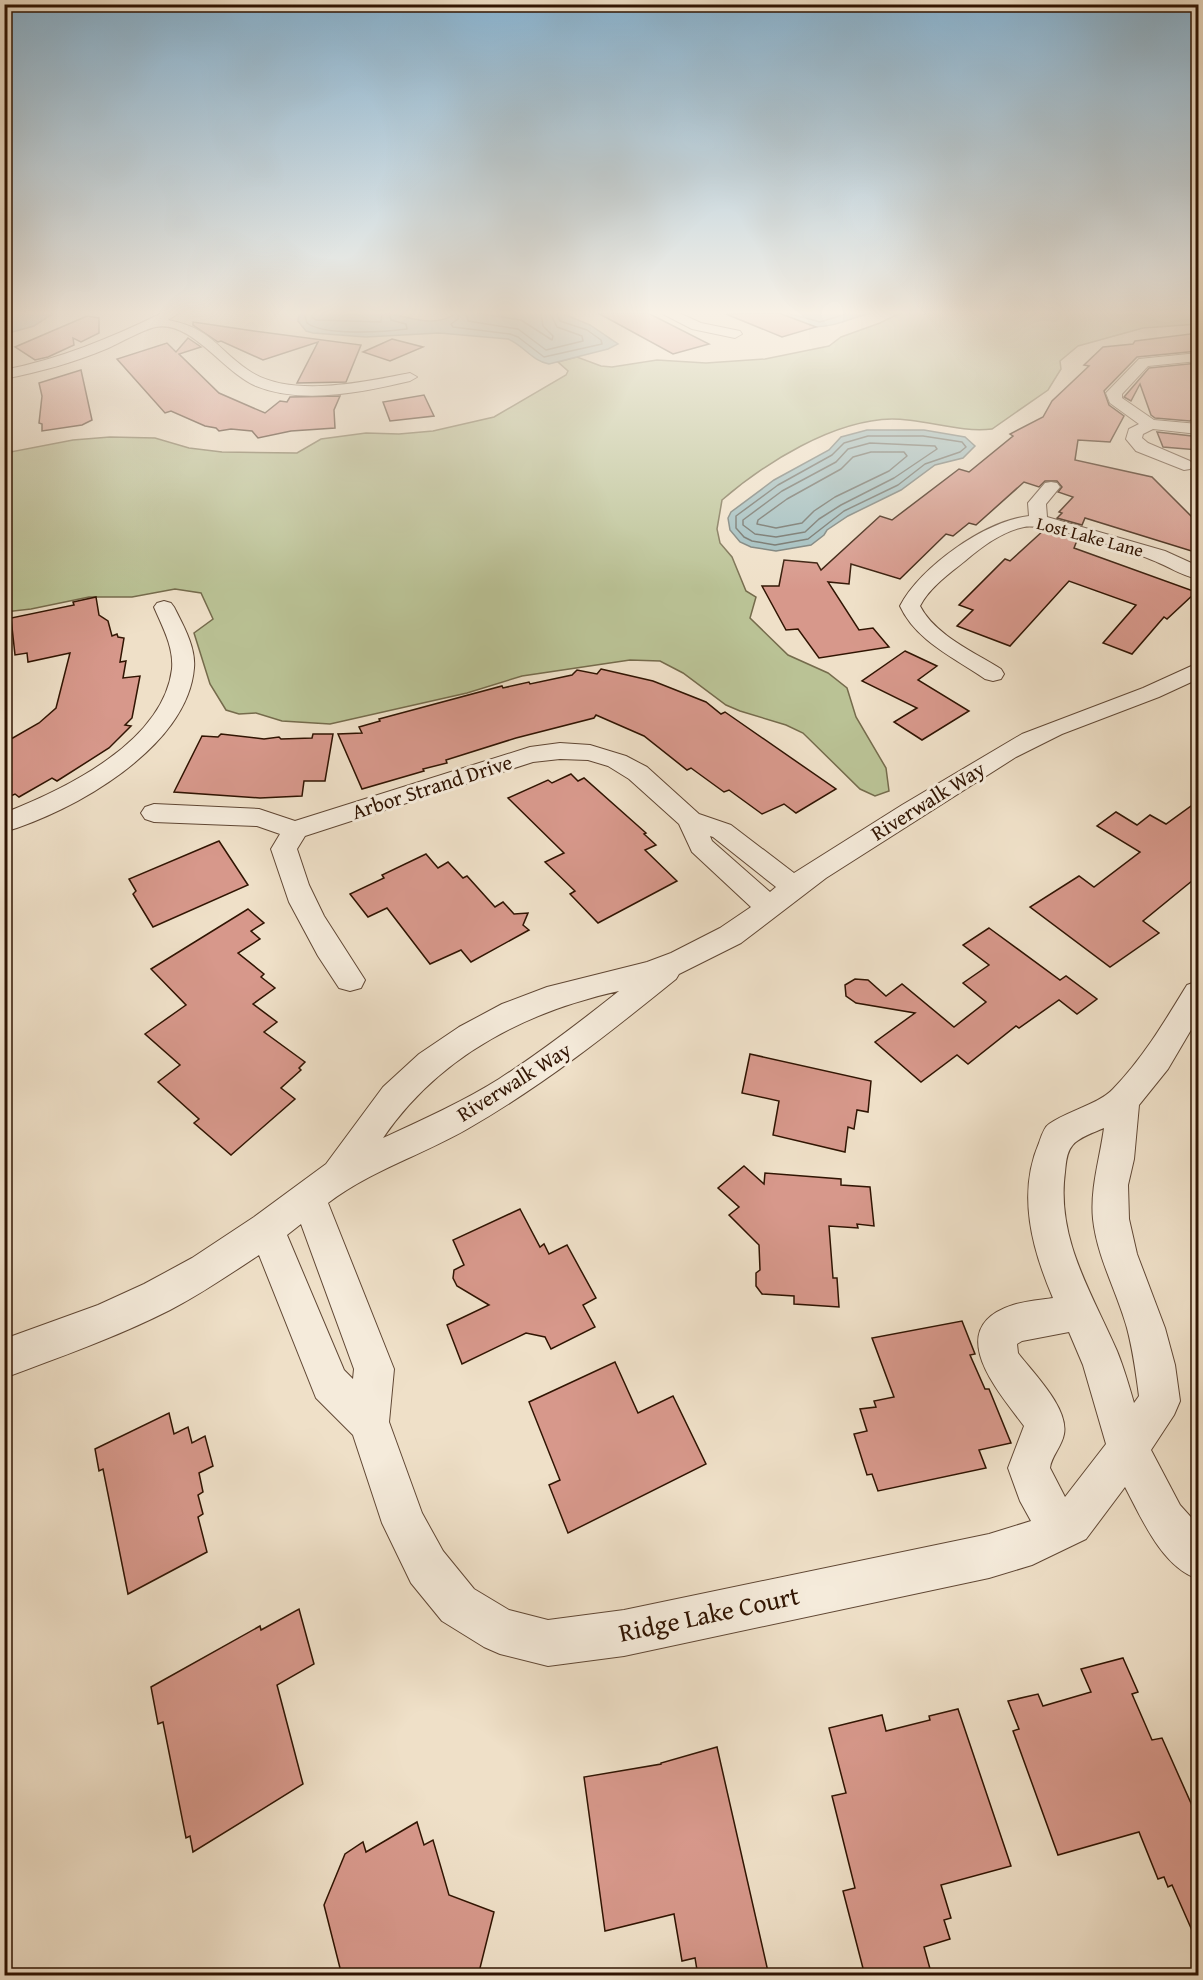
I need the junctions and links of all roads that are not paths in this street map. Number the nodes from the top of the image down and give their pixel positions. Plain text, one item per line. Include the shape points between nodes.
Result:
1 (1123, 405) edge
2 (1150, 424) junction
3 (1198, 429) edge
4 (1184, 465) dead end
5 (1051, 487) dead end
6 (1038, 521) junction
7 (1158, 555) junction
8 (1198, 562) edge
9 (1198, 573) edge
10 (164, 607) dead end
11 (993, 674) dead end
12 (1192, 680) edge
13 (154, 813) dead end
14 (690, 820) junction
15 (4, 823) edge
16 (295, 830) junction
17 (794, 887) junction
18 (770, 908) junction
19 (675, 964) junction
20 (350, 980) dead end
21 (1198, 993) edge
22 (1123, 1101) junction
23 (338, 1175) junction
24 (309, 1199) junction
25 (267, 1229) junction
26 (1079, 1312) junction
27 (4, 1359) edge
28 (369, 1422) junction
29 (1128, 1449) junction
30 (1061, 1528) junction
31 (1198, 1557) edge

1 - 2 street
2 - 3 street
2 - 4 street via 1135,432 1134,439 1142,447
5 - 6 street via 1036,503
6 - 7 street, Lost Lake Lane
6 - 11 street, Lost Lake Lane via 1009,526 977,543 911,602 912,613 925,627
7 - 8 street, Lost Lake Lane
7 - 9 street, Lost Lake Lane
10 - 15 street via 179,644 183,670 164,718 108,771 58,800
12 - 17 street, Riverwalk Way via 1053,729 1009,751
13 - 16 street via 259,818
14 - 16 street, Arbor Strand Drive via 638,773 617,761 560,750 530,755
14 - 17 street, Arbor Strand Drive via 722,831
14 - 18 street, Arbor Strand Drive via 701,846
16 - 20 street via 284,849 293,882 305,911
17 - 18 street, Riverwalk Way
18 - 19 street, Riverwalk Way via 720,942
19 - 23 street, Riverwalk Way via 509,1089 451,1122
19 - 23 street, Riverwalk Way via 559,994 490,1023 456,1044 394,1098
21 - 22 street via 1157,1060
22 - 26 street via 1059,1135 1050,1157 1046,1192 1051,1242
22 - 29 street, Ridge Lake Court via 1111,1185 1111,1218 1119,1254 1146,1328 1160,1401
23 - 24 street, Riverwalk Way
24 - 25 street, Riverwalk Way
24 - 28 street, Ridge Lake Court via 374,1369
25 - 27 street, Riverwalk Way via 156,1297
25 - 28 street, Ridge Lake Court via 330,1384
26 - 29 street via 1102,1362
26 - 30 street via 1014,1323 997,1339 1000,1361 1043,1418 1044,1438 1030,1462 1030,1473
28 - 30 street, Ridge Lake Court via 404,1523 433,1575 458,1605 500,1631 548,1643 624,1633 989,1556 1032,1543
29 - 30 street, Ridge Lake Court via 1071,1524
29 - 31 street via 1165,1520

